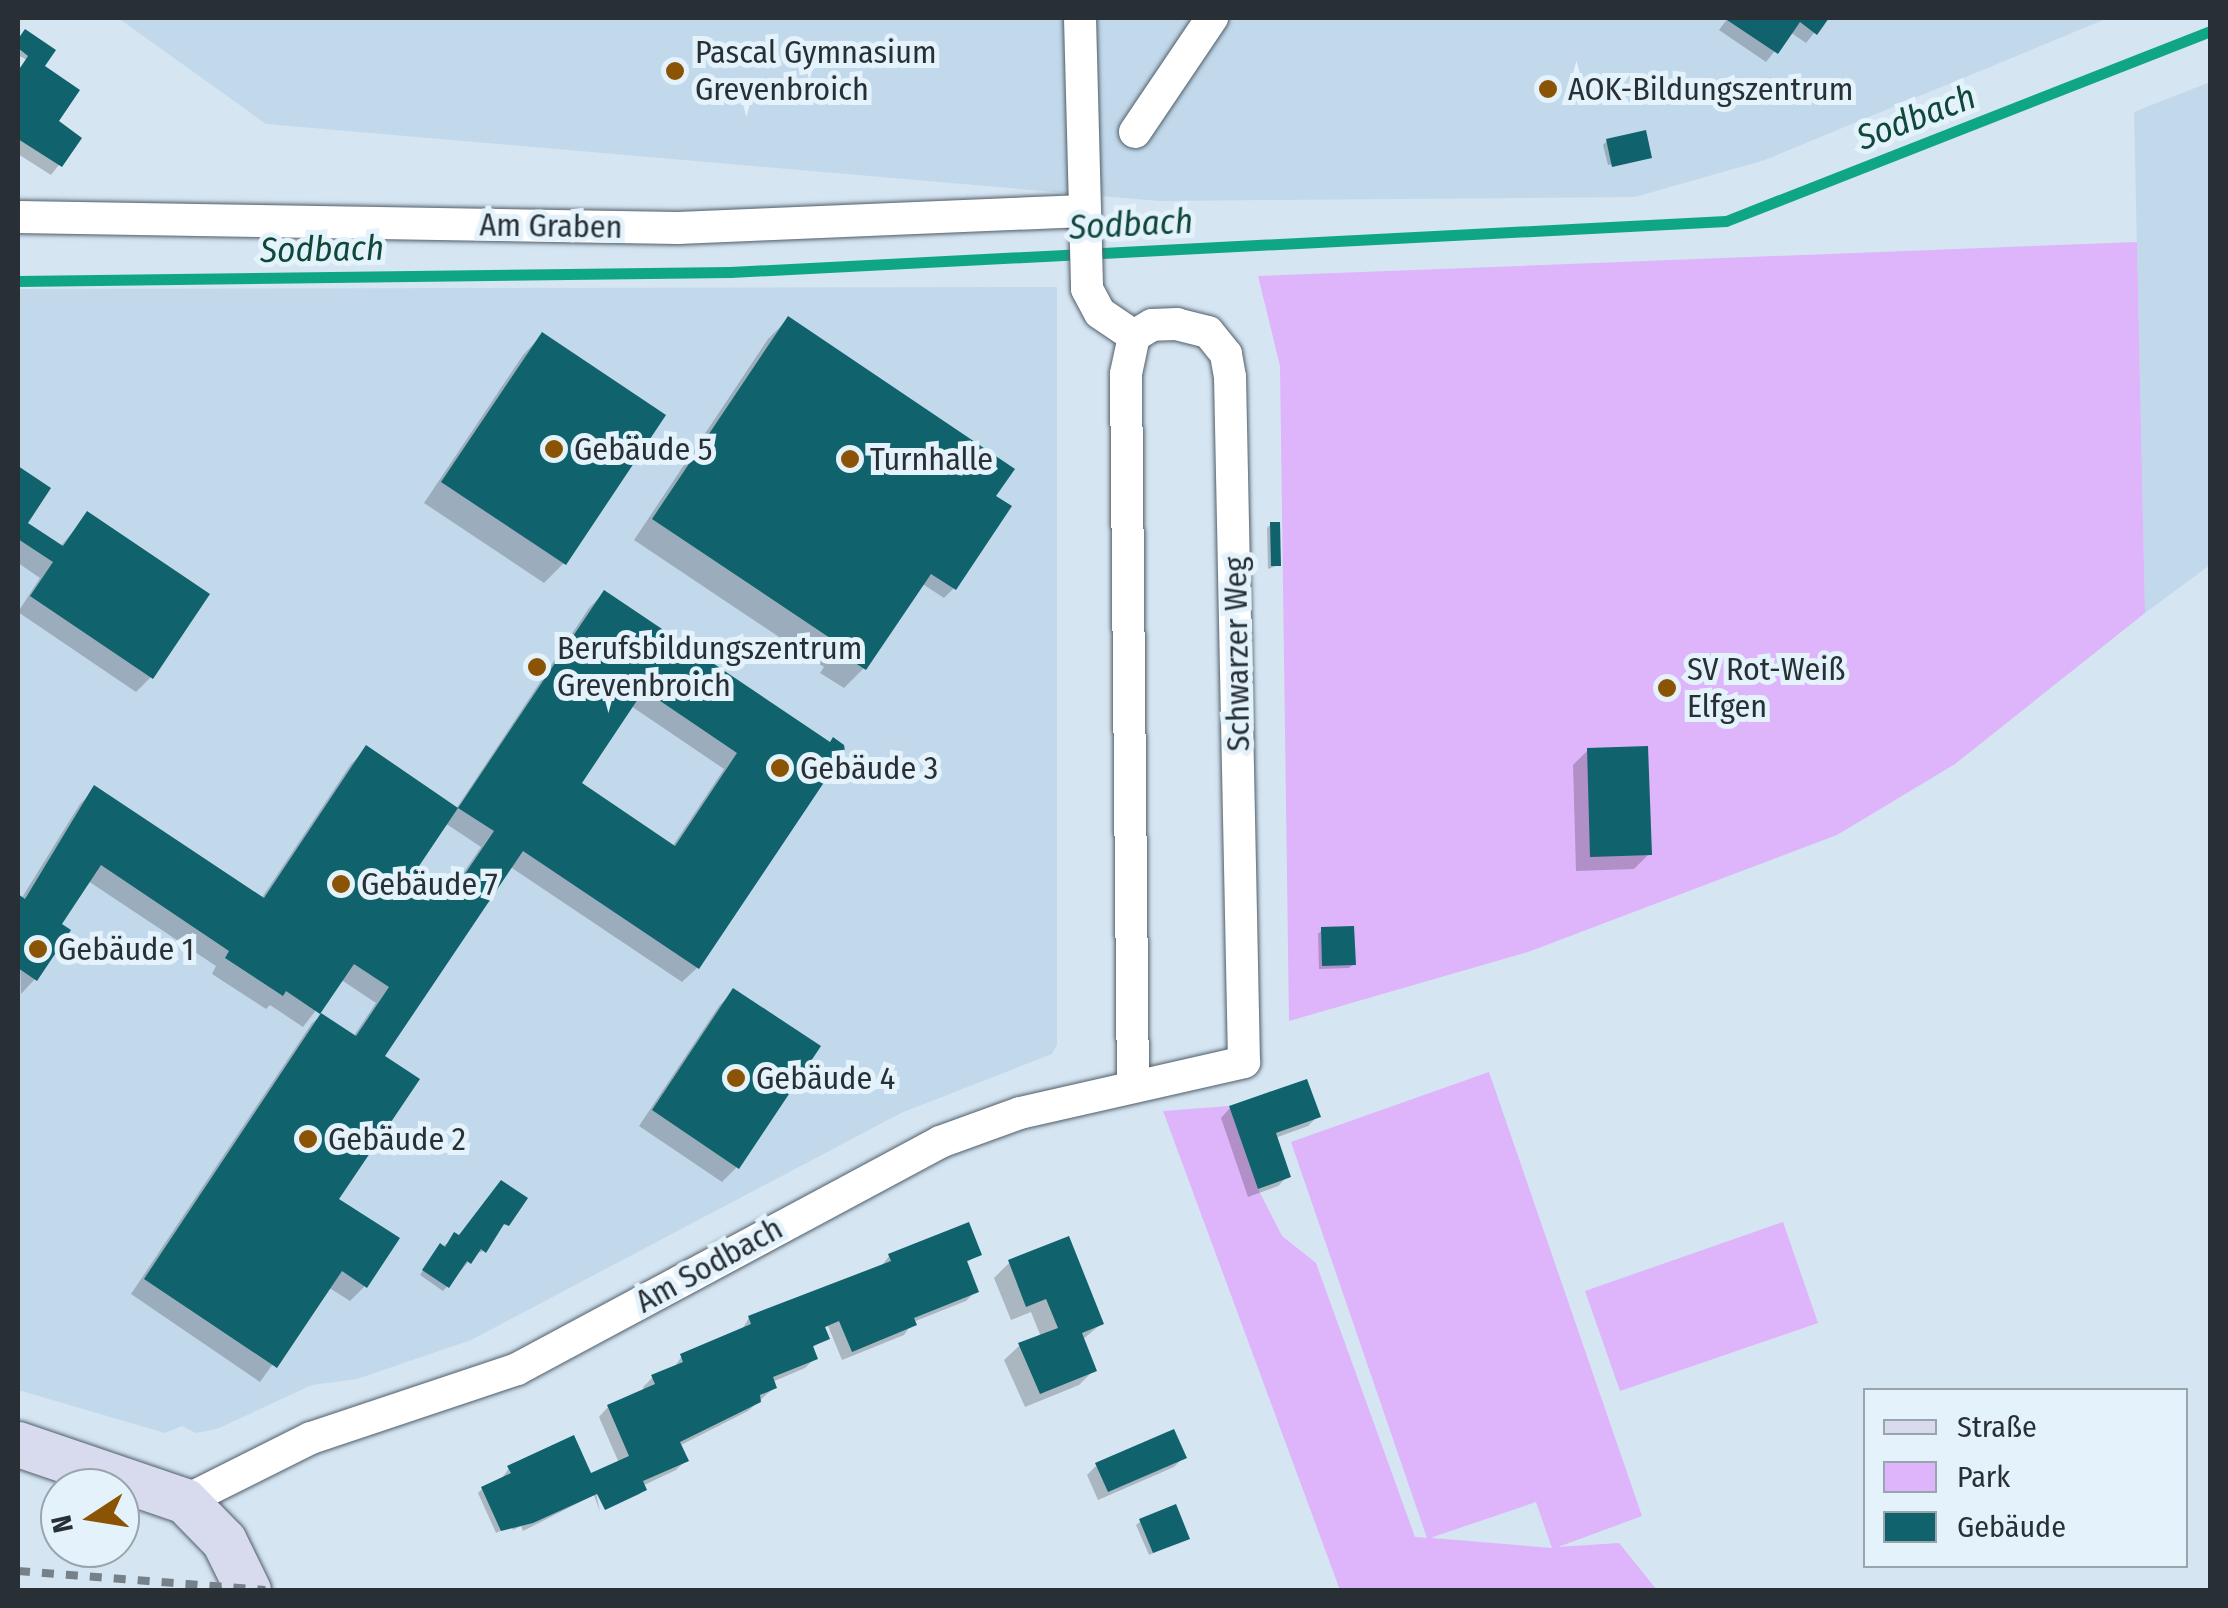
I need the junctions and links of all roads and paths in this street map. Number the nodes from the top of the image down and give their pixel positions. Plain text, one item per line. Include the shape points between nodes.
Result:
1 (1080, 18) edge
2 (1212, 18) edge
3 (1135, 132) dead end
4 (1084, 212) junction
5 (18, 217) edge
6 (1134, 336) junction
7 (1244, 1062) joint
8 (1133, 1086) junction
9 (18, 1444) edge
10 (185, 1501) junction
11 (248, 1590) edge

1 - 4 street
2 - 3 street
4 - 5 street, Am Graben via 678,228
4 - 6 street via 1087,290 1100,313
6 - 7 street, Schwarzer Weg via 1152,325 1200,328 1220,345 1229,365
6 - 8 street via 1126,374
7 - 8 street, Am Sodbach
8 - 10 street, Am Sodbach via 1020,1112 923,1149 517,1368 287,1448
9 - 10 street
10 - 11 street via 224,1541

